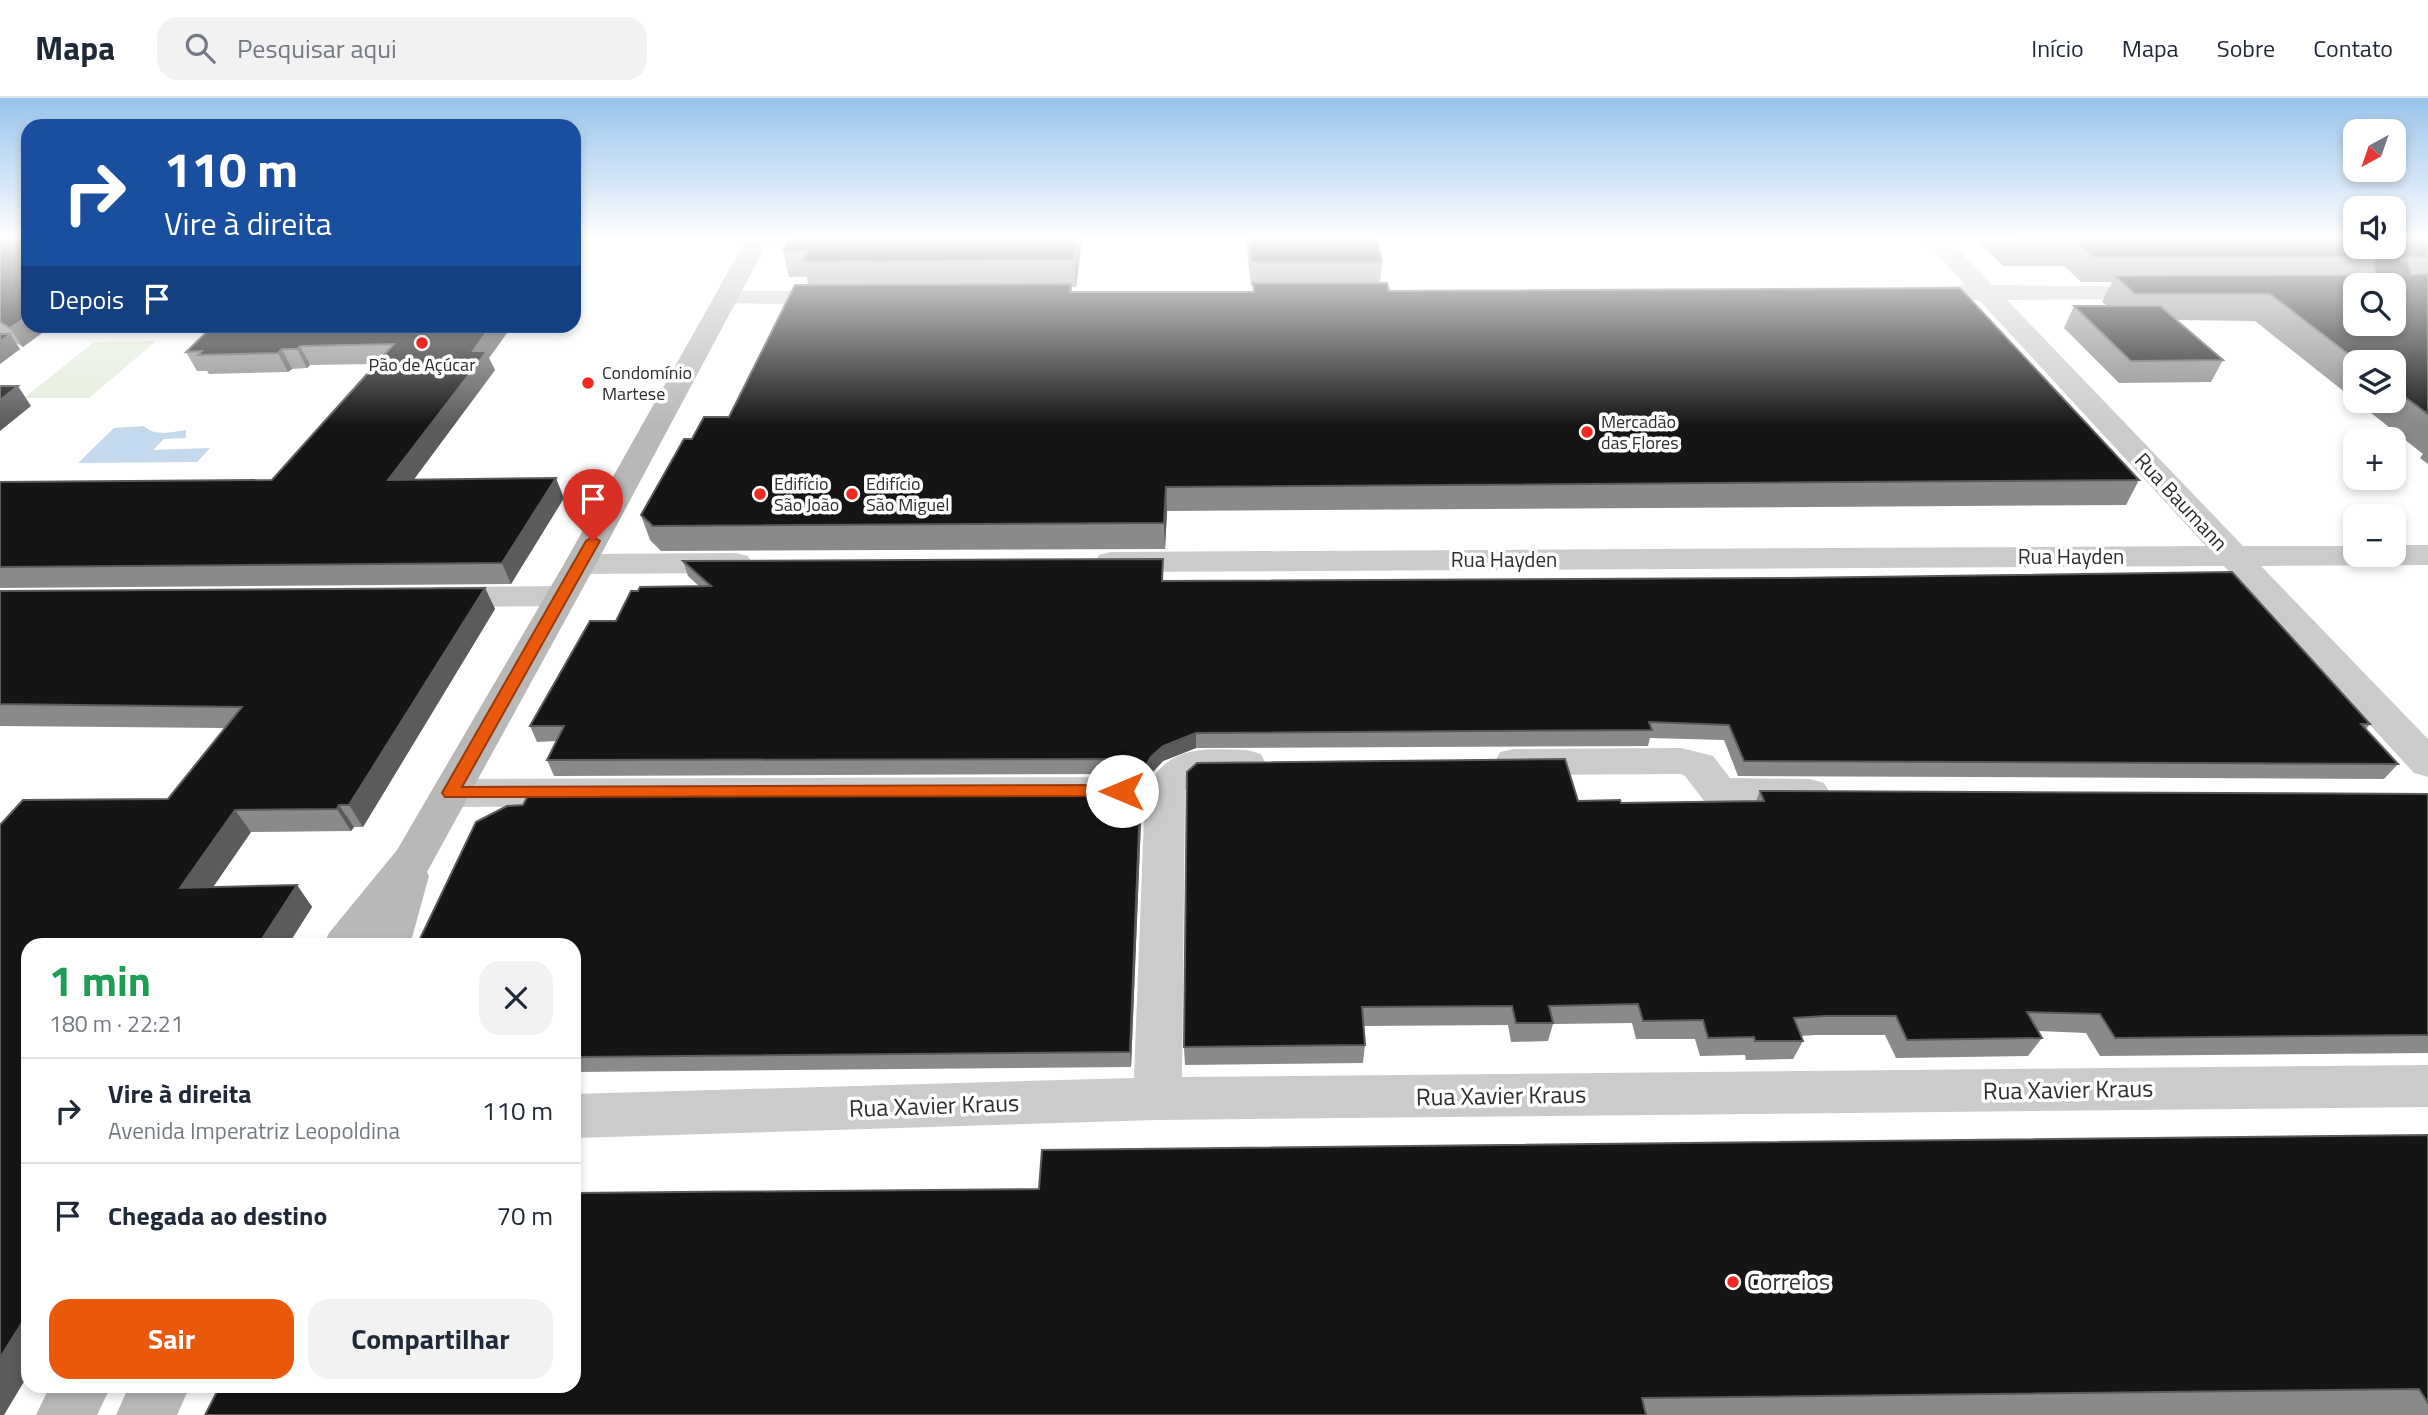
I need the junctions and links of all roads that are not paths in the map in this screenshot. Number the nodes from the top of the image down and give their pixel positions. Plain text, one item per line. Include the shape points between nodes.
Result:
1 (725, 301) edge
2 (1994, 301) edge
3 (2428, 555) edge
4 (2232, 556) junction
5 (1086, 562) edge
6 (769, 563) edge
7 (580, 564) junction
8 (561, 596) junction
9 (406, 597) edge
10 (1473, 762) edge
11 (1279, 764) edge
12 (2423, 785) edge
13 (1122, 791) edge
14 (451, 793) junction
15 (1847, 793) edge
16 (412, 860) junction
17 (351, 938) edge
18 (390, 938) edge
19 (2428, 1086) edge
20 (1157, 1099) junction
21 (581, 1116) edge
22 (78, 1393) edge
23 (157, 1393) edge
24 (65, 1415) edge
25 (145, 1415) edge

1 - 7 main road
2 - 4 street, Rua Baumann
3 - 4 street, Rua Hayden
4 - 5 street, Rua Hayden
4 - 12 street, Rua Baumann
6 - 7 street
7 - 8 main road
8 - 9 street
8 - 14 main road
10 - 15 street via 1681,761 1699,766 1723,793
11 - 20 street via 1196,765 1184,767 1168,781
13 - 14 street
14 - 16 main road
16 - 17 main road
16 - 18 main road
19 - 20 street, Rua Xavier Kraus
20 - 21 street, Rua Xavier Kraus
22 - 24 main road
23 - 25 main road

